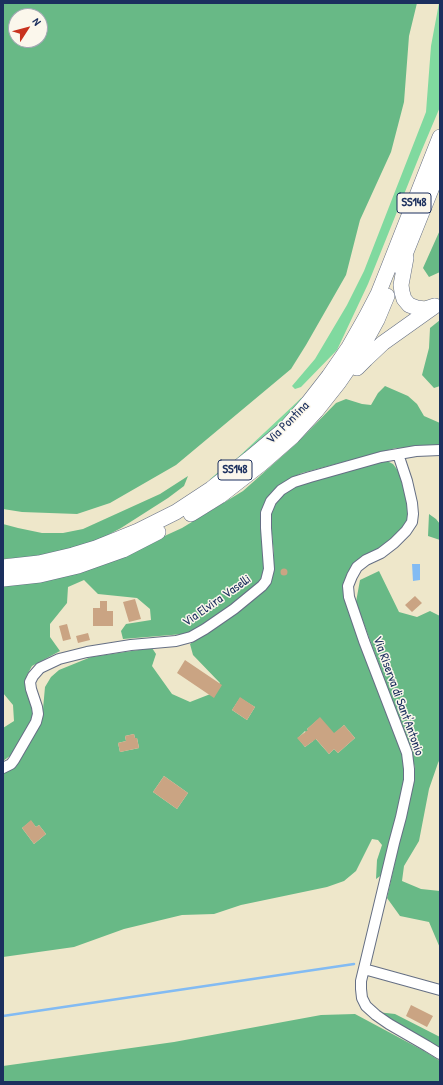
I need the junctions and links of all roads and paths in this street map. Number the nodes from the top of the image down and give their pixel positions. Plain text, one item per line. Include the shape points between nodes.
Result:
1 (440, 137) edge
2 (440, 167) edge
3 (409, 246) junction
4 (438, 305) edge
5 (316, 411) junction
6 (440, 450) edge
7 (398, 454) junction
8 (3, 567) edge
9 (3, 579) edge
10 (3, 768) edge
11 (364, 969) junction
12 (440, 990) edge
13 (440, 1054) edge

1 - 8 highway, Via Pontina / SS148 via 378,294 366,318 329,376 286,428 211,489 176,512 144,528 88,550 39,563
2 - 3 highway, Via Pontina / SS148
3 - 4 highway via 402,281 403,296 409,304 417,308 425,309
3 - 5 highway, Via Pontina / SS148 via 360,353
4 - 5 highway via 371,353 341,388
5 - 9 highway, Via Pontina / SS148 via 293,436 261,464 220,496 178,522 123,550 92,562 40,575
6 - 7 street, Via Elvira Vaselli
7 - 10 street, Via Elvira Vaselli via 310,477 279,492 271,501 266,516 269,569 266,581 244,602 200,633 176,641 87,652 59,659 40,668 30,682 37,707 36,722 14,760
7 - 11 street, Via Riserva di Sant'Antonio via 412,503 412,522 390,547 357,568 348,586 349,597 364,641 407,753 409,769 401,817
11 - 12 street
11 - 13 street, Via Riserva di Sant'Antonio via 361,989 366,1006 385,1021

